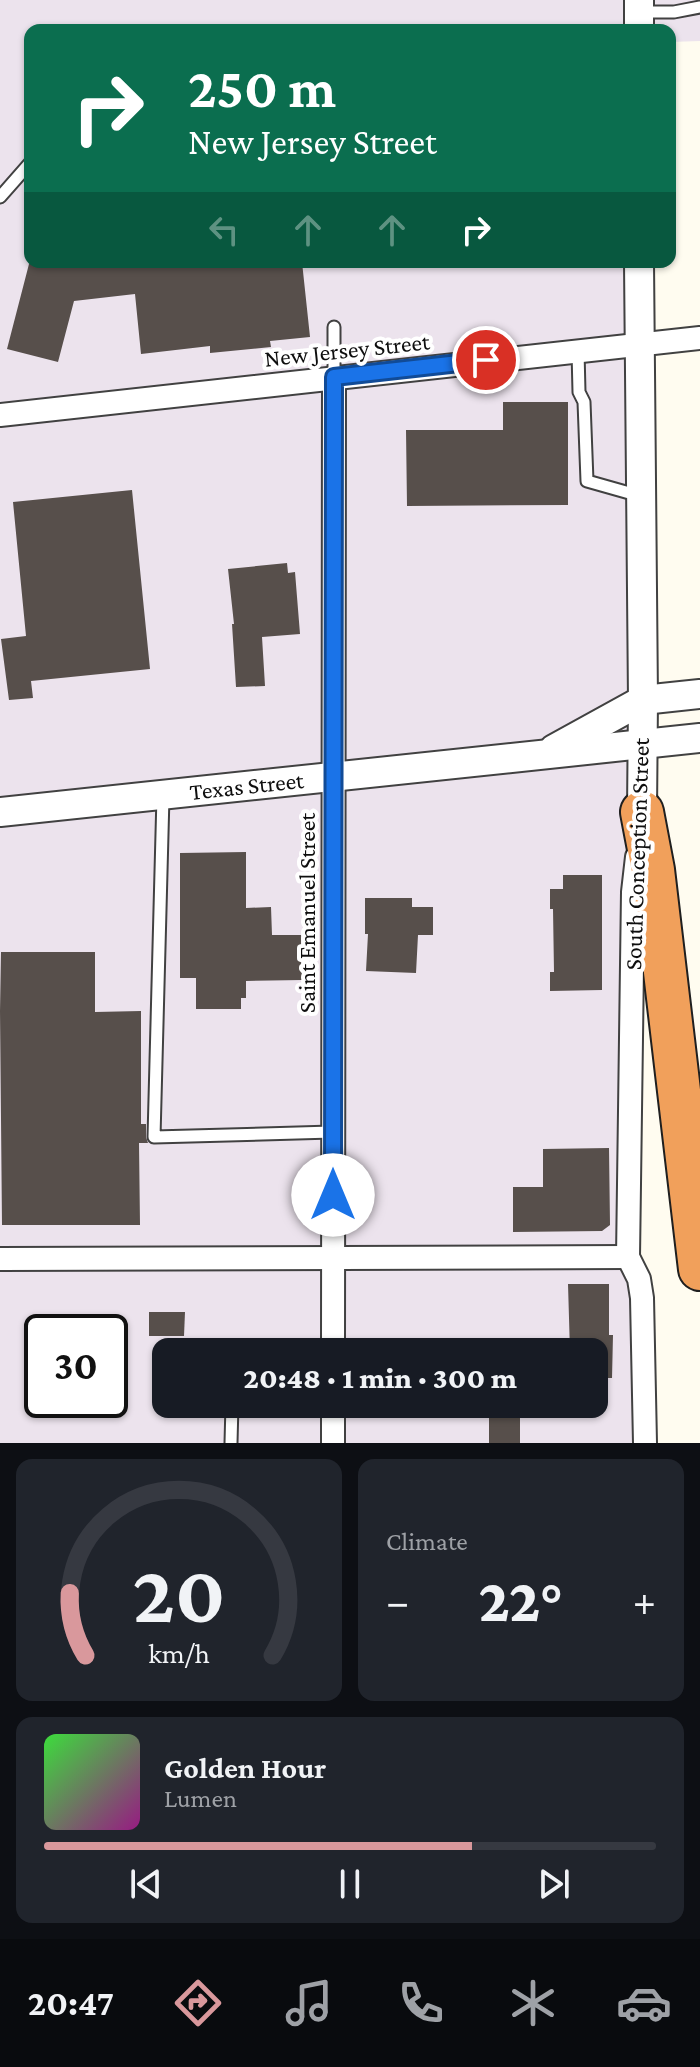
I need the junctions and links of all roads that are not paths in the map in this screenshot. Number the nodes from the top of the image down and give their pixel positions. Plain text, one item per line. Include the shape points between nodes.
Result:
1 (700, 7) edge
2 (639, 14) edge
3 (24, 170) edge
4 (0, 197) edge
5 (639, 268) edge
6 (334, 327) dead end
7 (700, 338) edge
8 (640, 343) junction
9 (578, 350) junction
10 (334, 377) junction
11 (0, 415) edge
12 (641, 497) junction
13 (700, 694) edge
14 (643, 700) junction
15 (700, 738) edge
16 (643, 744) junction
17 (543, 755) junction
18 (334, 777) junction
19 (163, 795) junction
20 (0, 812) edge
21 (642, 812) junction
22 (332, 1132) junction
23 (628, 1257) junction
24 (333, 1258) junction
25 (0, 1259) edge
26 (700, 1269) edge
27 (333, 1338) edge
28 (232, 1418) edge
29 (333, 1418) edge
30 (231, 1443) edge
31 (333, 1443) edge
32 (645, 1443) edge

1 - 2 lane
3 - 4 lane
5 - 8 street, South Conception Street
6 - 10 lane
7 - 8 street, New Jersey Street
8 - 9 street, New Jersey Street
8 - 12 street, South Conception Street
9 - 10 street, New Jersey Street
9 - 12 lane via 587,481
10 - 11 street, New Jersey Street
10 - 18 street, Saint Emanuel Street
12 - 14 street, South Conception Street
13 - 14 street, Texas Street
14 - 16 street, South Conception Street
14 - 17 street, Texas Street
15 - 16 street, Texas Street
16 - 17 street, Texas Street
16 - 21 street, South Conception Street
17 - 18 street, Texas Street
18 - 19 street, Texas Street
18 - 22 street, Saint Emanuel Street
19 - 20 street, Texas Street
19 - 22 lane via 154,1137
21 - 23 street, South Conception Street via 633,892
21 - 26 highway
22 - 24 street, Saint Emanuel Street
23 - 24 street
23 - 32 street, South Conception Street via 642,1298
24 - 25 street
24 - 27 street, Saint Emanuel Street
28 - 30 lane
29 - 31 street

